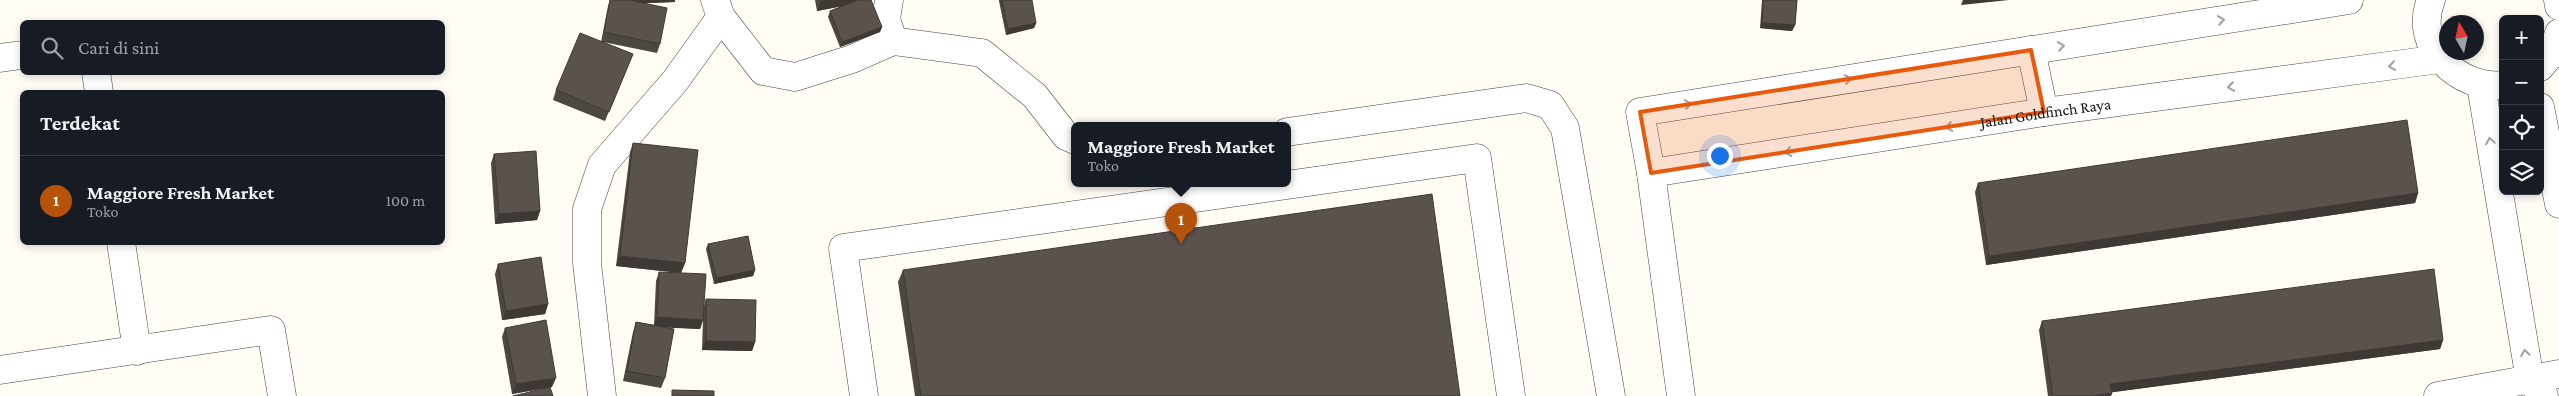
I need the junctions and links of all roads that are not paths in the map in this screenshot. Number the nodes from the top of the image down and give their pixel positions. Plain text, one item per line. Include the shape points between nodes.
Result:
1 (889, 0) edge
2 (2349, 0) edge
3 (2431, 0) edge
4 (2558, 0) edge
5 (2559, 6) edge
6 (718, 8) edge
7 (2558, 38) edge
8 (893, 41) junction
9 (2031, 50) junction
10 (20, 55) edge
11 (2439, 57) edge
12 (0, 58) edge
13 (2439, 59) edge
14 (2441, 60) edge
15 (2544, 62) edge
16 (96, 75) edge
17 (2492, 85) edge
18 (99, 90) edge
19 (2044, 112) junction
20 (2544, 127) edge
21 (1291, 131) edge
22 (1071, 138) edge
23 (1651, 173) junction
24 (1291, 184) edge
25 (1273, 187) edge
26 (2559, 204) edge
27 (121, 245) edge
28 (137, 351) junction
29 (0, 370) edge
30 (2559, 374) edge
31 (2537, 388) edge
32 (282, 396) edge
33 (602, 396) edge
34 (864, 396) edge
35 (1511, 396) edge
36 (1611, 396) edge
37 (1681, 396) edge
38 (2438, 396) edge

1 - 8 street via 886,19
9 -> 2 street
3 - 11 street via 2427,23 2431,42
4 - 5 street
6 - 8 street via 763,71 795,77 852,59
6 - 33 street via 675,81 602,165 587,209 587,264
7 - 15 street
8 - 22 street via 982,53 1035,96
9 - 19 street
23 -> 9 street via 1640,112
10 - 12 street
13 -> 19 street, Jalan Goldfinch Raya
14 - 17 street via 2458,75
16 - 18 street
31 -> 17 street
19 -> 23 street, Jalan Goldfinch Raya
20 - 26 street
21 - 36 street via 1526,98 1550,105 1565,128
23 - 37 street
24 - 35 street via 1477,158
25 - 34 street via 843,248
27 - 28 street
28 - 29 street
28 - 32 street via 271,330
30 - 31 street
31 - 38 street

